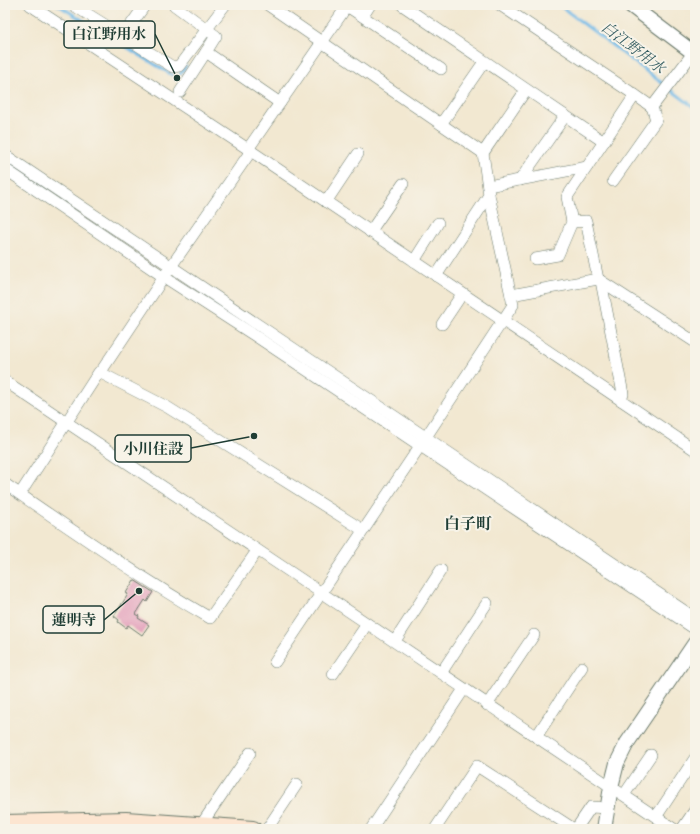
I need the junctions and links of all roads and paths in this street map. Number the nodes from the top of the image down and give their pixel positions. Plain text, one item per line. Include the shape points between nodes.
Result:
1 (30, 5) edge
2 (145, 5) edge
3 (174, 5) edge
4 (225, 5) edge
5 (268, 5) edge
6 (370, 5) edge
7 (402, 5) edge
8 (500, 5) edge
9 (630, 5) edge
10 (77, 6) edge
11 (346, 6) edge
12 (363, 16) junction
13 (206, 29) junction
14 (123, 36) junction
15 (322, 42) junction
16 (206, 52) junction
17 (694, 53) edge
18 (484, 62) junction
19 (441, 69) dead end
20 (526, 90) junction
21 (180, 92) dead end
22 (635, 95) junction
23 (280, 103) junction
24 (652, 107) junction
25 (565, 116) junction
26 (441, 124) junction
27 (604, 142) junction
28 (250, 150) junction
29 (483, 153) junction
30 (358, 154) dead end
31 (5, 155) edge
32 (587, 167) junction
33 (5, 168) edge
34 (520, 180) junction
35 (613, 181) dead end
36 (402, 184) dead end
37 (488, 190) junction
38 (326, 202) junction
39 (572, 222) junction
40 (438, 223) dead end
41 (370, 232) junction
42 (535, 259) dead end
43 (414, 261) junction
44 (168, 272) junction
45 (436, 276) junction
46 (599, 280) junction
47 (462, 294) junction
48 (511, 296) junction
49 (504, 321) junction
50 (442, 324) dead end
51 (695, 342) edge
52 (100, 373) junction
53 (5, 381) edge
54 (621, 400) junction
55 (66, 422) junction
56 (423, 442) junction
57 (695, 450) edge
58 (5, 484) edge
59 (20, 494) junction
60 (363, 530) junction
61 (257, 551) junction
62 (441, 570) dead end
63 (320, 593) junction
64 (487, 603) dead end
65 (695, 618) edge
66 (367, 624) junction
67 (695, 629) edge
68 (534, 635) dead end
69 (395, 641) junction
70 (695, 643) edge
71 (274, 662) dead end
72 (582, 667) dead end
73 (441, 673) junction
74 (332, 674) dead end
75 (464, 689) junction
76 (487, 705) junction
77 (536, 736) junction
78 (250, 753) dead end
79 (651, 755) dead end
80 (695, 758) edge
81 (297, 784) dead end
82 (611, 787) junction
83 (624, 795) junction
84 (607, 808) junction
85 (695, 810) edge
86 (656, 817) junction
87 (5, 823) edge
88 (201, 825) junction
89 (253, 829) edge
90 (267, 829) edge
91 (370, 829) edge
92 (435, 829) edge
93 (575, 829) edge
94 (604, 829) edge
95 (674, 829) edge
96 (682, 829) edge

1 - 28 street
2 - 14 street
3 - 13 street
4 - 13 street
5 - 15 street
6 - 12 street
7 - 18 street
8 - 22 street
9 - 17 street
10 - 14 street
11 - 12 street
11 - 15 street
12 - 19 street
13 - 14 street via 179,66 173,67
13 - 16 street via 216,36
15 - 23 street
15 - 26 street
16 - 21 street
16 - 23 street
17 - 24 street
18 - 20 street
18 - 26 street
20 - 25 street
20 - 29 street
22 - 24 street
22 - 27 street
23 - 28 street
24 - 35 street via 656,120
25 - 27 street
25 - 34 street
26 - 29 street
27 - 32 street
28 - 38 street
28 - 44 street
29 - 37 street
30 - 38 street
31 - 44 street
32 - 34 street
32 - 39 street via 567,197
33 - 44 street
34 - 37 street
36 - 41 street
37 - 45 street
37 - 48 street
38 - 41 street
39 - 42 street via 558,255
39 - 46 street via 586,221
40 - 43 street
41 - 43 street
43 - 45 street
44 - 52 street
44 - 56 street
45 - 47 street
46 - 48 street
46 - 51 street
46 - 54 street via 623,394
47 - 49 street
47 - 50 street
48 - 49 street via 513,305
49 - 54 street
49 - 56 street
52 - 55 street
52 - 60 street via 167,407
53 - 55 street
54 - 57 street
55 - 59 street
55 - 61 street
56 - 60 street
56 - 65 street
56 - 67 street
58 - 59 street
59 - 61 street via 168,593 210,618
60 - 63 street
61 - 63 street
62 - 69 street
63 - 66 street
63 - 71 street
64 - 73 street
66 - 69 street
66 - 74 street
68 - 76 street
69 - 73 street
70 - 82 street via 627,743 617,763
72 - 77 street
73 - 75 street
75 - 76 street
75 - 91 street
76 - 77 street
77 - 82 street
78 - 88 street
79 - 83 street
80 - 86 street
81 - 90 street
82 - 83 street
82 - 84 street
83 - 86 street
84 - 93 street via 591,807
84 - 94 street
85 - 96 street
86 - 95 street
87 - 88 main road via 126,820
88 - 89 main road
92 - 93 street via 477,766

